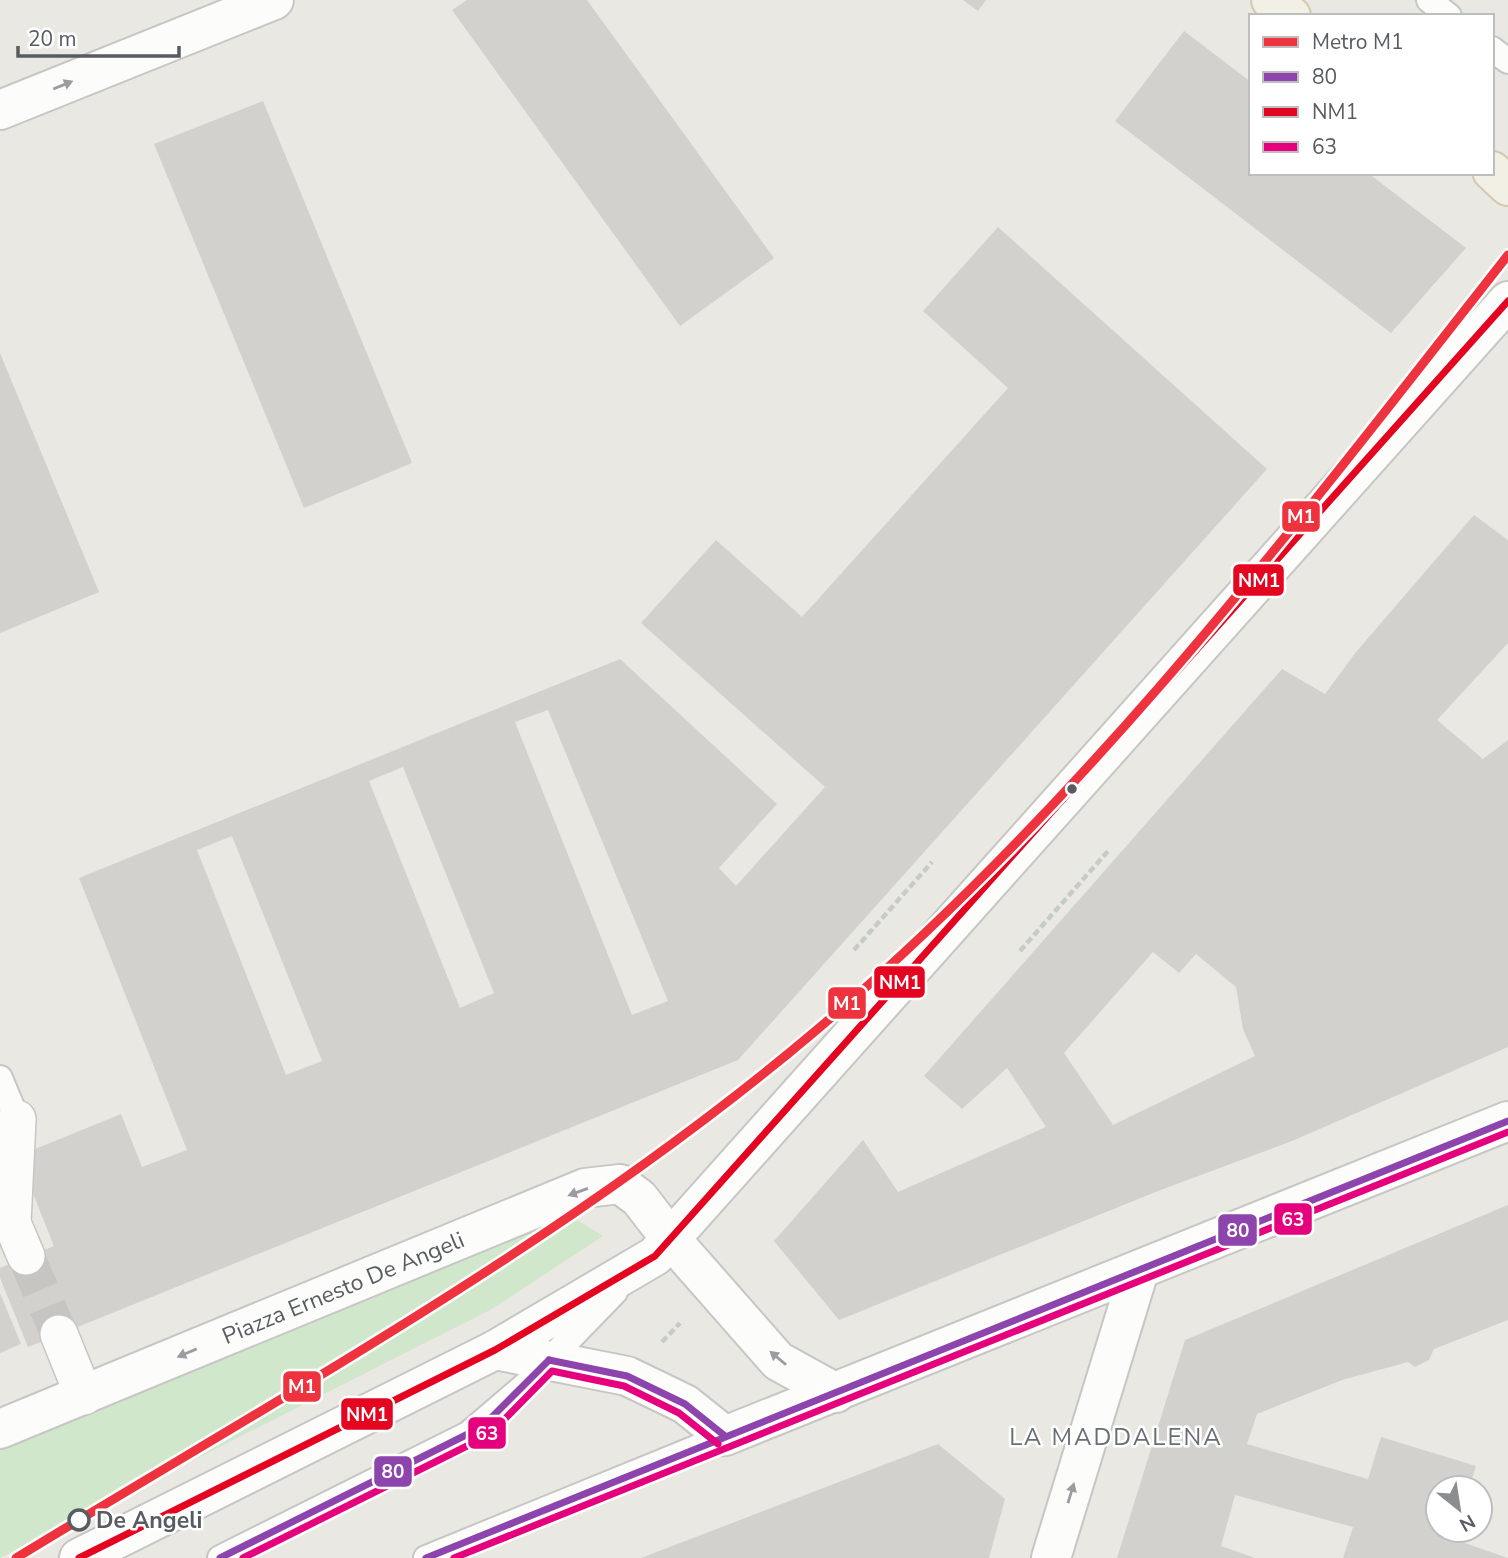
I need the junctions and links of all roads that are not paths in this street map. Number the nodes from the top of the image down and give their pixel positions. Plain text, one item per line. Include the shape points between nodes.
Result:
1 (274, 0) edge
2 (1271, 0) edge
3 (1429, 0) edge
4 (1288, 14) edge
5 (1446, 14) edge
6 (1494, 50) edge
7 (1508, 61) edge
8 (0, 110) edge
9 (1494, 173) edge
10 (1508, 186) edge
11 (1508, 301) edge
12 (0, 1078) edge
13 (17, 1119) joint
14 (1508, 1121) edge
15 (670, 1238) junction
16 (26, 1256) tunnel mouth
17 (636, 1270) junction
18 (1139, 1271) junction
19 (59, 1334) tunnel mouth
20 (495, 1350) junction
21 (549, 1360) junction
22 (836, 1393) junction
23 (83, 1396) junction
24 (0, 1429) edge
25 (725, 1436) junction
26 (79, 1558) edge
27 (220, 1558) edge
28 (426, 1558) edge
29 (1051, 1558) edge

8 -> 1 street
2 - 4 main road
3 - 5 lane
6 - 7 lane
9 - 10 main road
11 - 15 street
12 - 13 lane
13 - 16 street via 12,1223
14 - 18 street
15 - 17 street
22 -> 15 street, Piazza Ernesto De Angeli via 778,1361
15 -> 23 street, Piazza Ernesto De Angeli via 639,1198 620,1184 585,1188
17 - 20 street
17 - 21 lane
18 - 22 street
29 -> 18 street
19 - 23 street
20 - 21 street
20 - 26 street
21 - 25 street via 627,1376 685,1404
21 - 27 lane via 493,1416 468,1434
22 - 25 street
23 - 24 street, Piazza Ernesto De Angeli
25 - 28 lane

